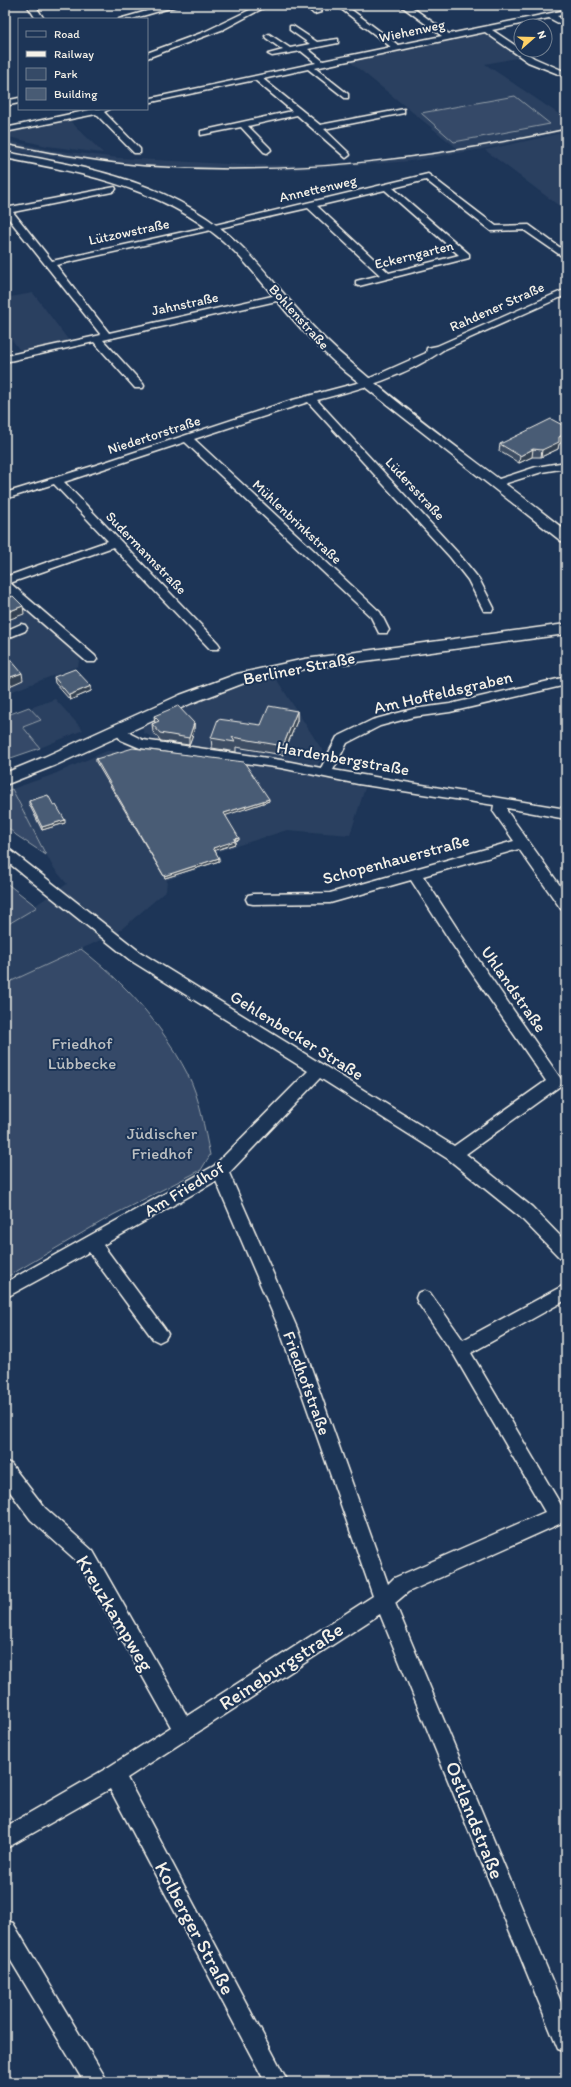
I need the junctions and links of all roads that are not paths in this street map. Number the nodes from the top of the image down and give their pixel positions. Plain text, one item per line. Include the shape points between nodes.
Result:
1 (31, 5) edge
2 (176, 5) edge
3 (265, 5) edge
4 (308, 5) edge
5 (340, 5) edge
6 (404, 5) edge
7 (317, 12) dead end
8 (566, 12) edge
9 (550, 15) junction
10 (39, 18) edge
11 (127, 18) edge
12 (566, 25) edge
13 (293, 28) dead end
14 (486, 29) junction
15 (269, 36) dead end
16 (448, 37) junction
17 (335, 41) dead end
18 (316, 45) junction
19 (302, 48) junction
20 (397, 48) junction
21 (289, 51) junction
22 (272, 54) dead end
23 (148, 56) edge
24 (322, 64) junction
25 (310, 67) junction
26 (566, 75) edge
27 (258, 78) junction
28 (345, 96) dead end
29 (18, 100) edge
30 (148, 101) edge
31 (5, 104) edge
32 (102, 110) edge
33 (401, 111) dead end
34 (298, 112) junction
35 (242, 124) junction
36 (318, 128) junction
37 (5, 130) edge
38 (204, 133) dead end
39 (266, 150) dead end
40 (137, 151) dead end
41 (5, 155) edge
42 (346, 155) dead end
43 (386, 186) junction
44 (112, 189) dead end
45 (309, 204) junction
46 (7, 211) edge
47 (215, 228) junction
48 (566, 256) edge
49 (50, 264) junction
50 (387, 276) junction
51 (360, 283) dead end
52 (566, 292) edge
53 (281, 297) junction
54 (106, 335) junction
55 (96, 338) junction
56 (5, 359) edge
57 (367, 384) junction
58 (139, 386) dead end
59 (310, 398) junction
60 (187, 439) junction
61 (566, 464) edge
62 (57, 481) junction
63 (497, 483) junction
64 (5, 496) edge
65 (566, 538) edge
66 (115, 542) junction
67 (5, 581) edge
68 (5, 585) edge
69 (488, 608) dead end
70 (21, 628) dead end
71 (565, 629) edge
72 (383, 630) dead end
73 (5, 635) edge
74 (214, 646) dead end
75 (91, 659) dead end
76 (566, 681) edge
77 (118, 729) junction
78 (326, 772) junction
79 (5, 779) edge
80 (501, 802) junction
81 (566, 814) edge
82 (522, 843) junction
83 (5, 853) edge
84 (415, 874) junction
85 (253, 899) dead end
86 (566, 905) edge
87 (318, 1070) junction
88 (454, 1154) junction
89 (220, 1171) junction
90 (91, 1242) junction
91 (566, 1253) edge
92 (5, 1291) edge
93 (566, 1292) edge
94 (424, 1298) dead end
95 (159, 1334) dead end
96 (460, 1350) junction
97 (5, 1470) edge
98 (561, 1514) edge
99 (384, 1600) junction
100 (183, 1729) junction
101 (114, 1775) junction
102 (5, 1839) edge
103 (5, 1931) edge
104 (566, 2041) edge
105 (97, 2082) edge
106 (277, 2082) edge

1 - 10 street
2 - 11 street
3 - 23 street via 219,29
4 - 7 street
5 - 20 street
6 - 16 street
8 - 9 street, Wiehenweg
9 - 12 street
9 - 14 street, Wiehenweg
13 - 18 street
14 - 16 street, Wiehenweg
14 - 26 street via 532,60
15 - 21 street
16 - 20 street, Wiehenweg
17 - 18 street
18 - 19 street
19 - 21 street
19 - 24 street
20 - 24 street, Wiehenweg
21 - 22 street
24 - 25 street, Wiehenweg
25 - 27 street, Wiehenweg
25 - 28 street
27 - 30 street, Wiehenweg
27 - 34 street
29 - 31 street
32 - 37 street
32 - 40 street
33 - 36 street
34 - 35 street
34 - 36 street
35 - 38 street
35 - 39 street
36 - 42 street
41 - 47 main road, Bohlenstraße via 79,169 135,184 175,201
43 - 45 street, Annettenweg
43 - 48 street, Annettenweg via 428,177 494,229 526,227
43 - 50 street, Eckerngarten via 466,256
44 - 46 street
45 - 47 street, Annettenweg
45 - 50 street
46 - 49 street
47 - 49 street, Lützowstraße
47 - 53 main road, Bohlenstraße via 237,247
49 - 54 street
50 - 51 street, Eckerngarten
52 - 57 street, Rahdener Straße via 440,348
53 - 54 street, Jahnstraße
53 - 57 main road, Bohlenstraße via 312,334
54 - 55 street, Jahnstraße
55 - 56 street, Jahnstraße
55 - 58 street
57 - 59 street, Niedertorstraße via 327,396
57 - 63 main road, Bohlenstraße
59 - 60 street, Niedertorstraße
59 - 69 street, Lüdersstraße via 454,555 473,580
60 - 62 street, Niedertorstraße
60 - 72 street, Mühlenbrinkstraße via 376,615
61 - 63 street via 540,469
62 - 64 street, Niedertorstraße
62 - 66 street, Sudermannstraße
63 - 65 main road, Bohlenstraße
66 - 67 street
66 - 74 street, Sudermannstraße
68 - 75 street
70 - 73 street
71 - 77 main road, Berliner Straße via 275,670 243,678 186,699
76 - 78 street, Am Hoffeldsgraben via 376,723 342,740
77 - 78 street, Hardenbergstraße via 126,737 140,744
77 - 79 main road, Berliner Straße
78 - 80 street, Hardenbergstraße via 358,780
80 - 81 street, Hardenbergstraße
80 - 82 street via 500,811
82 - 84 street, Schopenhauerstraße
82 - 86 street
83 - 87 street, Gehlenbecker Straße via 135,956
84 - 85 street, Schopenhauerstraße via 330,898
84 - 88 street, Uhlandstraße via 457,940 555,1082
87 - 88 street, Gehlenbecker Straße
87 - 89 street, Am Friedhof
88 - 91 street, Gehlenbecker Straße via 526,1212
89 - 90 street, Am Friedhof
89 - 99 street, Friedhofstraße via 288,1328
90 - 92 street, Am Friedhof
90 - 95 street
93 - 96 street
94 - 96 street
96 - 98 street
97 - 100 street, Kreuzkampweg via 38,1514 86,1557
98 - 99 street, Reineburgstraße via 401,1585
99 - 100 street, Reineburgstraße
99 - 104 street, Ostlandstraße
100 - 101 street, Reineburgstraße
101 - 102 street, Reineburgstraße
101 - 106 street, Kolberger Straße
103 - 105 street

